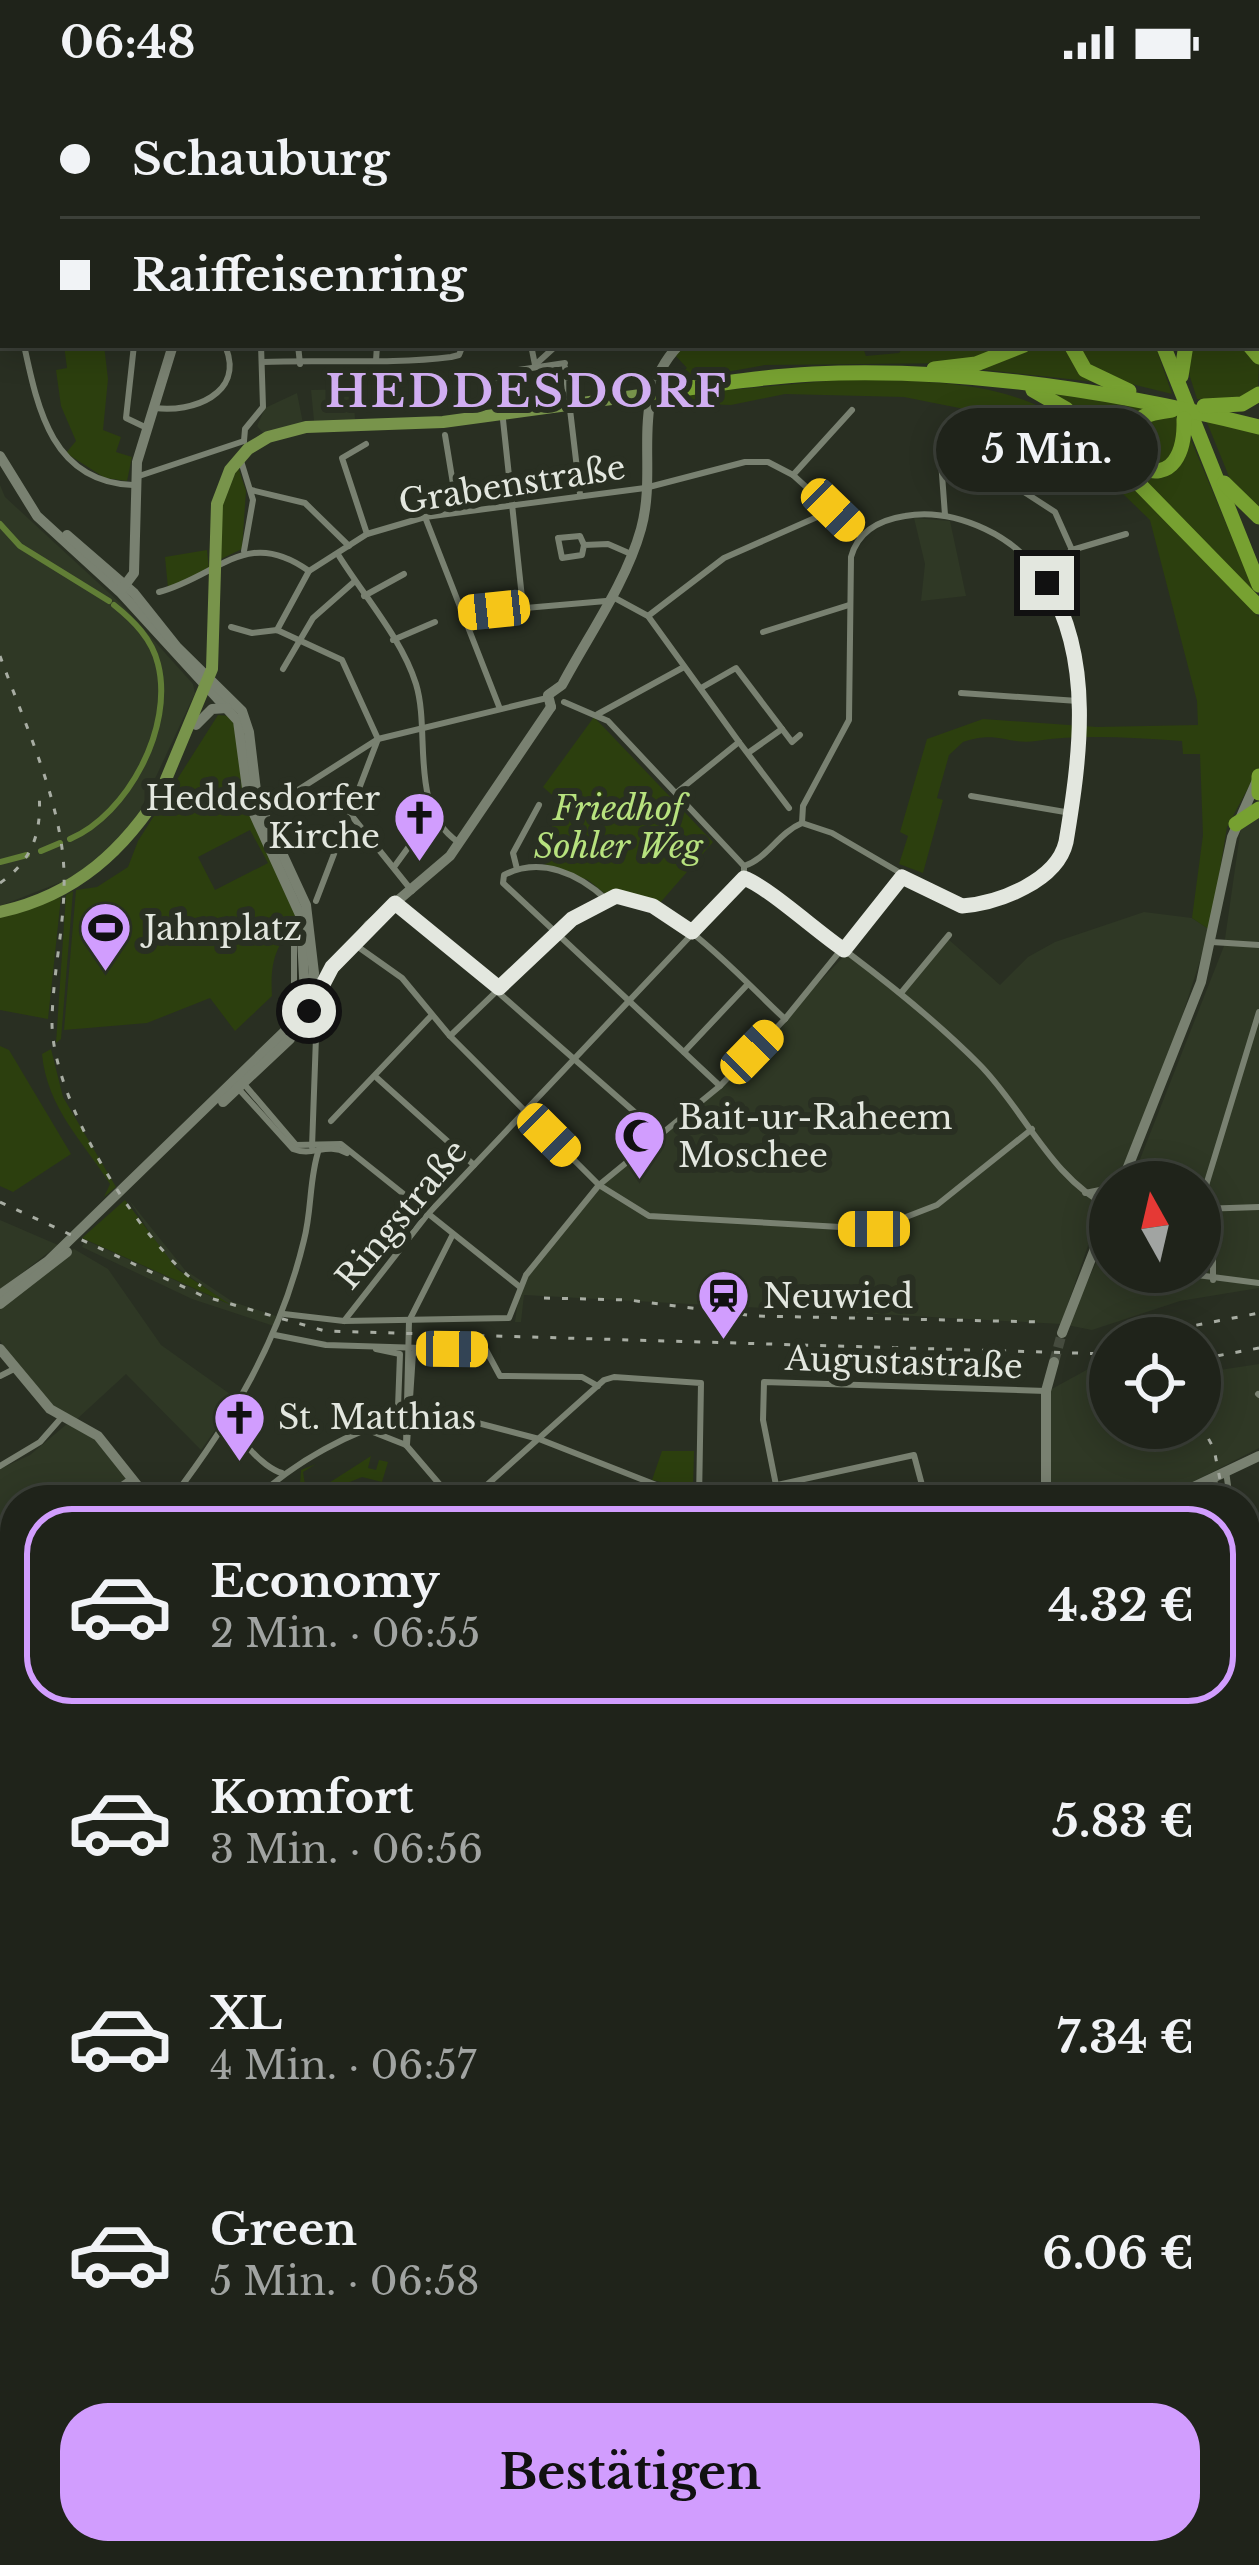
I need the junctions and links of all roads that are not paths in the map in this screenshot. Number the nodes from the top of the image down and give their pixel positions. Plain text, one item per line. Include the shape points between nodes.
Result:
1 (25, 348) edge
2 (134, 348) edge
3 (172, 348) edge
4 (226, 348) edge
5 (261, 348) edge
6 (298, 348) edge
7 (356, 348) edge
8 (376, 348) edge
9 (462, 348) edge
10 (532, 348) edge
11 (554, 348) edge
12 (674, 348) edge
13 (674, 348) edge
14 (1016, 348) edge
15 (1073, 348) edge
16 (357, 359) junction
17 (372, 361) junction
18 (262, 362) junction
19 (1172, 362) edge
20 (300, 364) junction
21 (536, 366) junction
22 (925, 369) junction
23 (841, 370) junction
24 (1013, 383) junction
25 (655, 387) junction
26 (1129, 391) junction
27 (1259, 394) edge
28 (622, 398) junction
29 (569, 404) junction
30 (1182, 406) junction
31 (1204, 406) junction
32 (152, 408) junction
33 (852, 410) dead end
34 (644, 412) junction
35 (503, 415) junction
36 (1259, 424) edge
37 (147, 428) junction
38 (1194, 432) junction
39 (445, 435) dead end
40 (366, 444) dead end
41 (243, 450) junction
42 (0, 456) edge
43 (793, 475) junction
44 (134, 481) junction
45 (1224, 483) junction
46 (645, 488) junction
47 (250, 490) junction
48 (580, 494) junction
49 (511, 503) junction
50 (458, 509) junction
51 (833, 510) junction
52 (945, 515) junction
53 (425, 517) junction
54 (1259, 517) edge
55 (1126, 533) dead end
56 (367, 534) junction
57 (860, 536) junction
58 (584, 545) junction
59 (349, 546) junction
60 (1072, 550) junction
61 (244, 551) junction
62 (631, 554) junction
63 (339, 556) junction
64 (1259, 566) edge
65 (216, 570) junction
66 (309, 571) junction
67 (404, 574) dead end
68 (1042, 575) junction
69 (355, 581) junction
70 (1259, 584) edge
71 (123, 588) junction
72 (159, 592) dead end
73 (364, 596) junction
74 (608, 598) junction
75 (849, 605) junction
76 (523, 607) junction
77 (1259, 608) edge
78 (466, 613) junction
79 (648, 616) junction
80 (435, 622) dead end
81 (231, 627) dead end
82 (277, 630) junction
83 (763, 632) dead end
84 (217, 637) junction
85 (302, 638) junction
86 (393, 640) junction
87 (184, 655) junction
88 (685, 667) junction
89 (284, 669) dead end
90 (209, 685) junction
91 (701, 688) junction
92 (962, 693) dead end
93 (555, 699) junction
94 (1078, 701) junction
95 (229, 708) junction
96 (500, 709) junction
97 (598, 714) junction
98 (196, 725) junction
99 (782, 729) junction
100 (421, 730) junction
101 (800, 735) dead end
102 (378, 740) junction
103 (739, 742) junction
104 (748, 753) junction
105 (1259, 776) edge
106 (162, 789) junction
107 (676, 794) junction
108 (971, 796) dead end
109 (1256, 802) edge
110 (539, 805) dead end
111 (789, 808) dead end
112 (257, 810) junction
113 (1071, 814) junction
114 (351, 815) junction
115 (440, 820) junction
116 (799, 824) junction
117 (1236, 824) joint
118 (458, 842) junction
119 (756, 864) junction
120 (744, 866) junction
121 (394, 867) junction
122 (517, 868) junction
123 (902, 877) junction
124 (744, 878) junction
125 (756, 880) junction
126 (412, 891) junction
127 (608, 900) junction
128 (316, 901) dead end
129 (395, 903) junction
130 (0, 911) edge
131 (692, 932) junction
132 (557, 934) junction
133 (949, 935) dead end
134 (307, 937) junction
135 (1212, 942) junction
136 (352, 943) junction
137 (1259, 946) edge
138 (844, 950) junction
139 (332, 967) junction
140 (310, 977) junction
141 (747, 985) junction
142 (499, 988) junction
143 (901, 993) junction
144 (309, 996) junction
145 (627, 1001) junction
146 (1259, 1012) edge
147 (431, 1016) junction
148 (785, 1019) junction
149 (300, 1020) junction
150 (450, 1036) junction
151 (684, 1052) junction
152 (576, 1059) junction
153 (256, 1073) junction
154 (376, 1078) junction
155 (239, 1084) junction
156 (720, 1086) junction
157 (261, 1104) junction
158 (524, 1111) junction
159 (332, 1121) dead end
160 (1031, 1130) junction
161 (662, 1136) junction
162 (312, 1153) junction
163 (1130, 1161) edge
164 (1214, 1161) edge
165 (474, 1165) junction
166 (599, 1185) junction
167 (1089, 1192) edge
168 (1085, 1193) junction
169 (1089, 1195) edge
170 (1259, 1207) edge
171 (1221, 1209) edge
172 (428, 1216) junction
173 (452, 1236) junction
174 (1089, 1263) edge
175 (1221, 1281) edge
176 (1259, 1283) edge
177 (520, 1287) junction
178 (0, 1302) edge
179 (284, 1314) junction
180 (344, 1321) junction
181 (409, 1321) junction
182 (1062, 1333) tunnel mouth
183 (275, 1335) junction
184 (407, 1348) junction
185 (1, 1349) edge
186 (1054, 1362) tunnel mouth
187 (14, 1369) junction
188 (0, 1376) edge
189 (598, 1386) junction
190 (1046, 1391) junction
191 (408, 1405) junction
192 (234, 1411) junction
193 (62, 1417) junction
194 (404, 1417) junction
195 (372, 1429) junction
196 (224, 1431) junction
197 (237, 1433) junction
198 (539, 1439) junction
199 (406, 1444) junction
200 (1259, 1456) edge
201 (0, 1466) edge
202 (272, 1470) junction
203 (288, 1473) junction
204 (1220, 1474) junction
205 (132, 1478) junction
206 (122, 1485) edge
207 (137, 1485) edge
208 (183, 1485) edge
209 (270, 1485) joint
210 (440, 1485) edge
211 (487, 1485) edge
212 (648, 1485) edge
213 (699, 1485) edge
214 (778, 1485) edge
215 (782, 1485) edge
216 (922, 1485) edge
217 (1046, 1485) edge
218 (1197, 1485) edge
219 (1218, 1485) edge
220 (1224, 1485) edge

1 - 44 street via 56,448 92,477
2 - 37 street via 126,418
3 - 32 street
4 - 32 street via 227,376 214,396 188,410
5 - 18 street
6 - 20 street
7 - 16 street
8 - 17 street
9 - 17 street via 459,355
10 - 21 street
11 - 21 street
12 - 25 street
13 - 25 street
14 - 22 highway via 976,364
15 - 26 highway via 1085,370
16 - 17 street
16 - 20 street
18 - 20 street
18 - 41 street via 263,407 245,429
19 - 30 highway
19 - 38 highway
21 - 29 street via 565,365
21 - 35 street via 498,373
22 - 23 highway
22 - 26 highway
23 - 24 highway
23 - 25 highway
24 - 30 highway
24 - 77 highway via 1066,409
25 - 28 main road
25 - 29 main road
25 - 34 street
26 - 31 highway
27 - 31 highway via 1242,404
28 - 29 main road
28 - 34 street
29 - 35 main road
29 - 48 street
30 - 36 highway
30 - 38 highway
30 - 38 highway via 1134,422 1128,457 1142,470 1167,469
31 - 36 highway
32 - 37 street
33 - 43 street
34 - 46 street
35 - 41 main road via 306,427
35 - 49 street
37 - 44 street
38 - 45 highway
38 - 70 highway
39 - 50 street
40 - 56 street via 342,458
41 - 44 street
41 - 47 street
41 - 65 main road via 218,504
42 - 71 street via 31,507
43 - 46 street, Grabenstraße via 768,462 745,462
43 - 51 street
44 - 71 street via 134,573
45 - 54 highway
45 - 64 highway
46 - 48 street, Grabenstraße
46 - 62 street
47 - 59 street via 305,503
47 - 61 street
48 - 49 street, Grabenstraße
49 - 50 street, Grabenstraße
49 - 76 street
50 - 53 street, Grabenstraße
51 - 57 street
51 - 79 street via 724,558
52 - 57 street via 893,518
52 - 60 street via 941,461 953,454 1055,512
52 - 68 street via 1004,540
53 - 56 street, Grabenstraße
53 - 78 street
55 - 60 street
56 - 59 street, Grabenstraße
57 - 75 street
58 - 58 street via 580,536 558,538 562,558 582,555
58 - 62 street
59 - 63 street, Grabenstraße
60 - 68 street
61 - 65 street
61 - 66 street via 279,554
62 - 74 street
63 - 66 street, Grabenstraße
63 - 69 street
65 - 72 street
65 - 84 main road
65 - 90 main road via 221,642
66 - 82 street
67 - 73 street
68 - 94 street via 1067,625
69 - 73 street
69 - 85 street
71 - 87 street
71 - 90 street
73 - 86 street
74 - 76 street
74 - 79 street
74 - 93 street
75 - 83 street
75 - 116 street via 848,726
76 - 78 street
78 - 96 street
79 - 88 street
80 - 86 street
81 - 82 street
82 - 85 street
84 - 87 street via 203,654
84 - 90 main road
85 - 89 street
85 - 102 street via 343,660
86 - 100 street via 417,686
87 - 90 street
88 - 91 street
88 - 97 street
90 - 95 street
90 - 98 main road
90 - 106 main road
90 - 112 street via 247,722
91 - 99 street via 736,668
91 - 103 street
92 - 94 street
93 - 96 street
93 - 97 street
93 - 118 street
94 - 113 street
95 - 98 street via 212,709
95 - 112 street
96 - 100 street
97 - 107 street
98 - 106 main road
99 - 101 street via 791,742
99 - 104 street
100 - 102 street
100 - 115 street
102 - 112 street
102 - 114 street
103 - 104 street
103 - 107 street
104 - 111 street
105 - 109 highway
106 - 130 main road via 90,873
107 - 120 street
108 - 113 street
109 - 117 highway
110 - 122 street via 513,853
112 - 134 street via 305,900
113 - 123 street via 1054,868 982,904 944,902
114 - 121 street
114 - 128 street
115 - 118 street
115 - 121 street via 421,830
116 - 119 street
116 - 123 street
117 - 135 street
118 - 126 street
119 - 120 street
119 - 125 street
120 - 124 street
121 - 126 street
122 - 127 street via 550,868
122 - 132 street via 502,878
123 - 138 street
124 - 125 street
124 - 131 street, Ringstraße
125 - 138 street
126 - 129 street
127 - 131 street via 629,896
127 - 132 street
129 - 136 street
129 - 142 street
131 - 141 street
131 - 145 street, Ringstraße
132 - 142 street
132 - 145 street
133 - 143 street
134 - 140 street
134 - 149 street via 294,938
135 - 137 street
135 - 163 street
136 - 139 street
136 - 147 street via 402,977
138 - 143 street
138 - 148 street
139 - 140 street
139 - 144 street
140 - 144 street
141 - 148 street
141 - 151 street
142 - 150 street
142 - 152 street
143 - 160 street via 982,1067
144 - 149 street
145 - 151 street
145 - 152 street, Ringstraße
146 - 164 street
147 - 150 street
147 - 154 street
148 - 156 street
149 - 153 street
149 - 155 street
149 - 162 street via 316,1037
150 - 158 street
151 - 156 street
152 - 158 street, Ringstraße
152 - 161 street
153 - 155 street
153 - 157 street
154 - 159 street
154 - 165 street
155 - 157 street
155 - 162 street via 293,1149
155 - 178 street via 52,1267
156 - 161 street
157 - 162 street
158 - 165 street, Ringstraße
158 - 166 street
160 - 166 street via 938,1205 874,1229 649,1216
160 - 168 street
161 - 166 street
162 - 172 street via 334,1141
162 - 179 street via 305,1236
165 - 172 street, Ringstraße
166 - 177 street
167 - 168 street
168 - 169 street
170 - 171 street
172 - 173 street
172 - 180 street, Ringstraße
173 - 177 street
173 - 181 street
174 - 182 street
175 - 176 street
177 - 181 street via 509,1318
179 - 180 street
179 - 183 street
180 - 181 street
181 - 191 street
183 - 184 street
183 - 192 street
184 - 189 street via 488,1351 502,1376 582,1378
184 - 191 street
184 - 195 street via 398,1407
185 - 187 street
186 - 190 street
187 - 188 street
187 - 193 street
189 - 198 street
189 - 213 street via 605,1379 701,1383
190 - 214 street, Augustastraße via 762,1384
190 - 217 street
191 - 194 street
191 - 198 street
191 - 199 street
192 - 196 street
192 - 197 street
193 - 201 street
193 - 205 street via 92,1431
194 - 195 street
194 - 199 street
195 - 199 street
195 - 203 street
196 - 197 street
196 - 208 street
197 - 202 street
198 - 211 street
198 - 212 street
199 - 210 street
200 - 204 street
202 - 203 street
202 - 209 street
203 - 209 street
204 - 218 street
204 - 219 street
204 - 220 street
205 - 206 street
205 - 207 street
215 - 216 street via 914,1455

